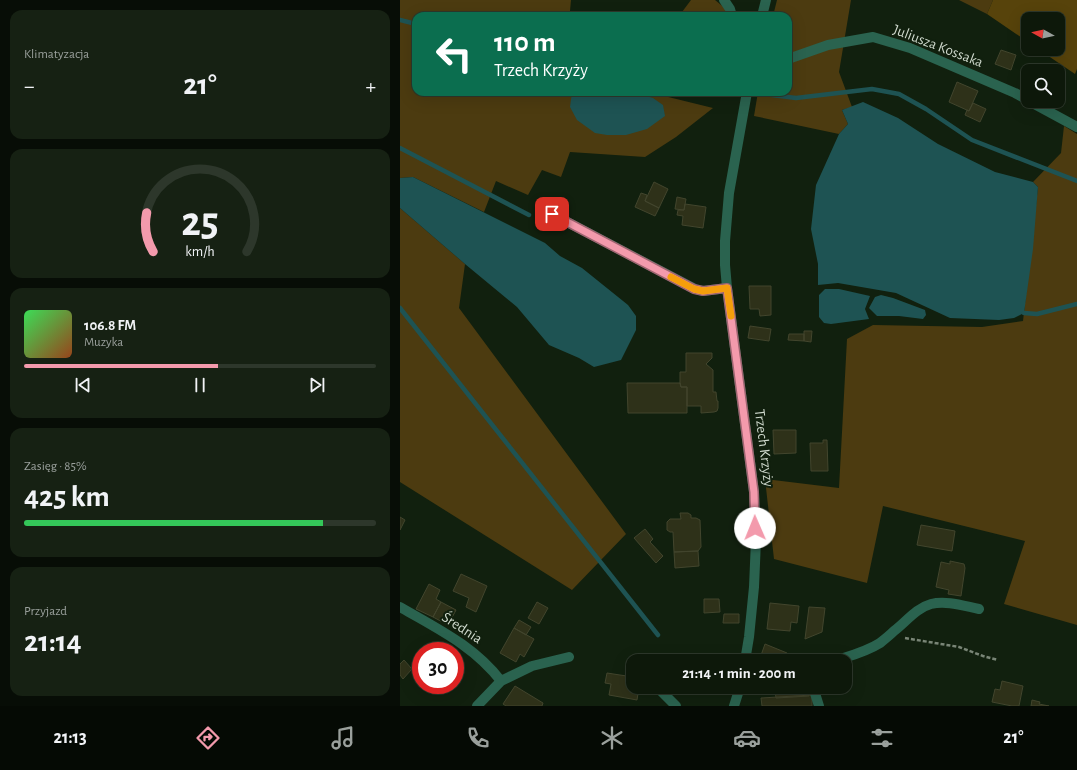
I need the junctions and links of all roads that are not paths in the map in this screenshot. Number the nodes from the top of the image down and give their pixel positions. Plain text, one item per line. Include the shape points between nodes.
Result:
1 (724, 0) edge
2 (766, 0) edge
3 (731, 12) edge
4 (763, 12) edge
5 (792, 58) edge
6 (746, 96) edge
7 (1021, 96) edge
8 (1042, 108) edge
9 (1077, 127) edge
10 (552, 214) dead end
11 (727, 288) junction
12 (400, 607) edge
13 (979, 609) dead end
14 (746, 654) edge
15 (852, 655) edge
16 (569, 657) dead end
17 (501, 681) junction
18 (664, 694) edge
19 (738, 694) edge
20 (816, 694) edge
21 (477, 706) edge
22 (676, 706) edge
23 (734, 706) edge
24 (819, 706) edge

1 - 3 street
2 - 4 street
5 - 7 street, Juliusza Kossaka via 828,45 873,37 910,48
6 - 11 street, Trzech Krzyży via 729,193 724,241
8 - 9 street, Juliusza Kossaka
10 - 11 street via 694,289 703,291
11 - 14 street, Trzech Krzyży via 754,492 754,587
12 - 17 street, Średnia via 472,650
13 - 15 street via 939,602 924,606 878,644
16 - 17 street via 532,666
17 - 21 street
18 - 22 street
19 - 23 street
20 - 24 street

